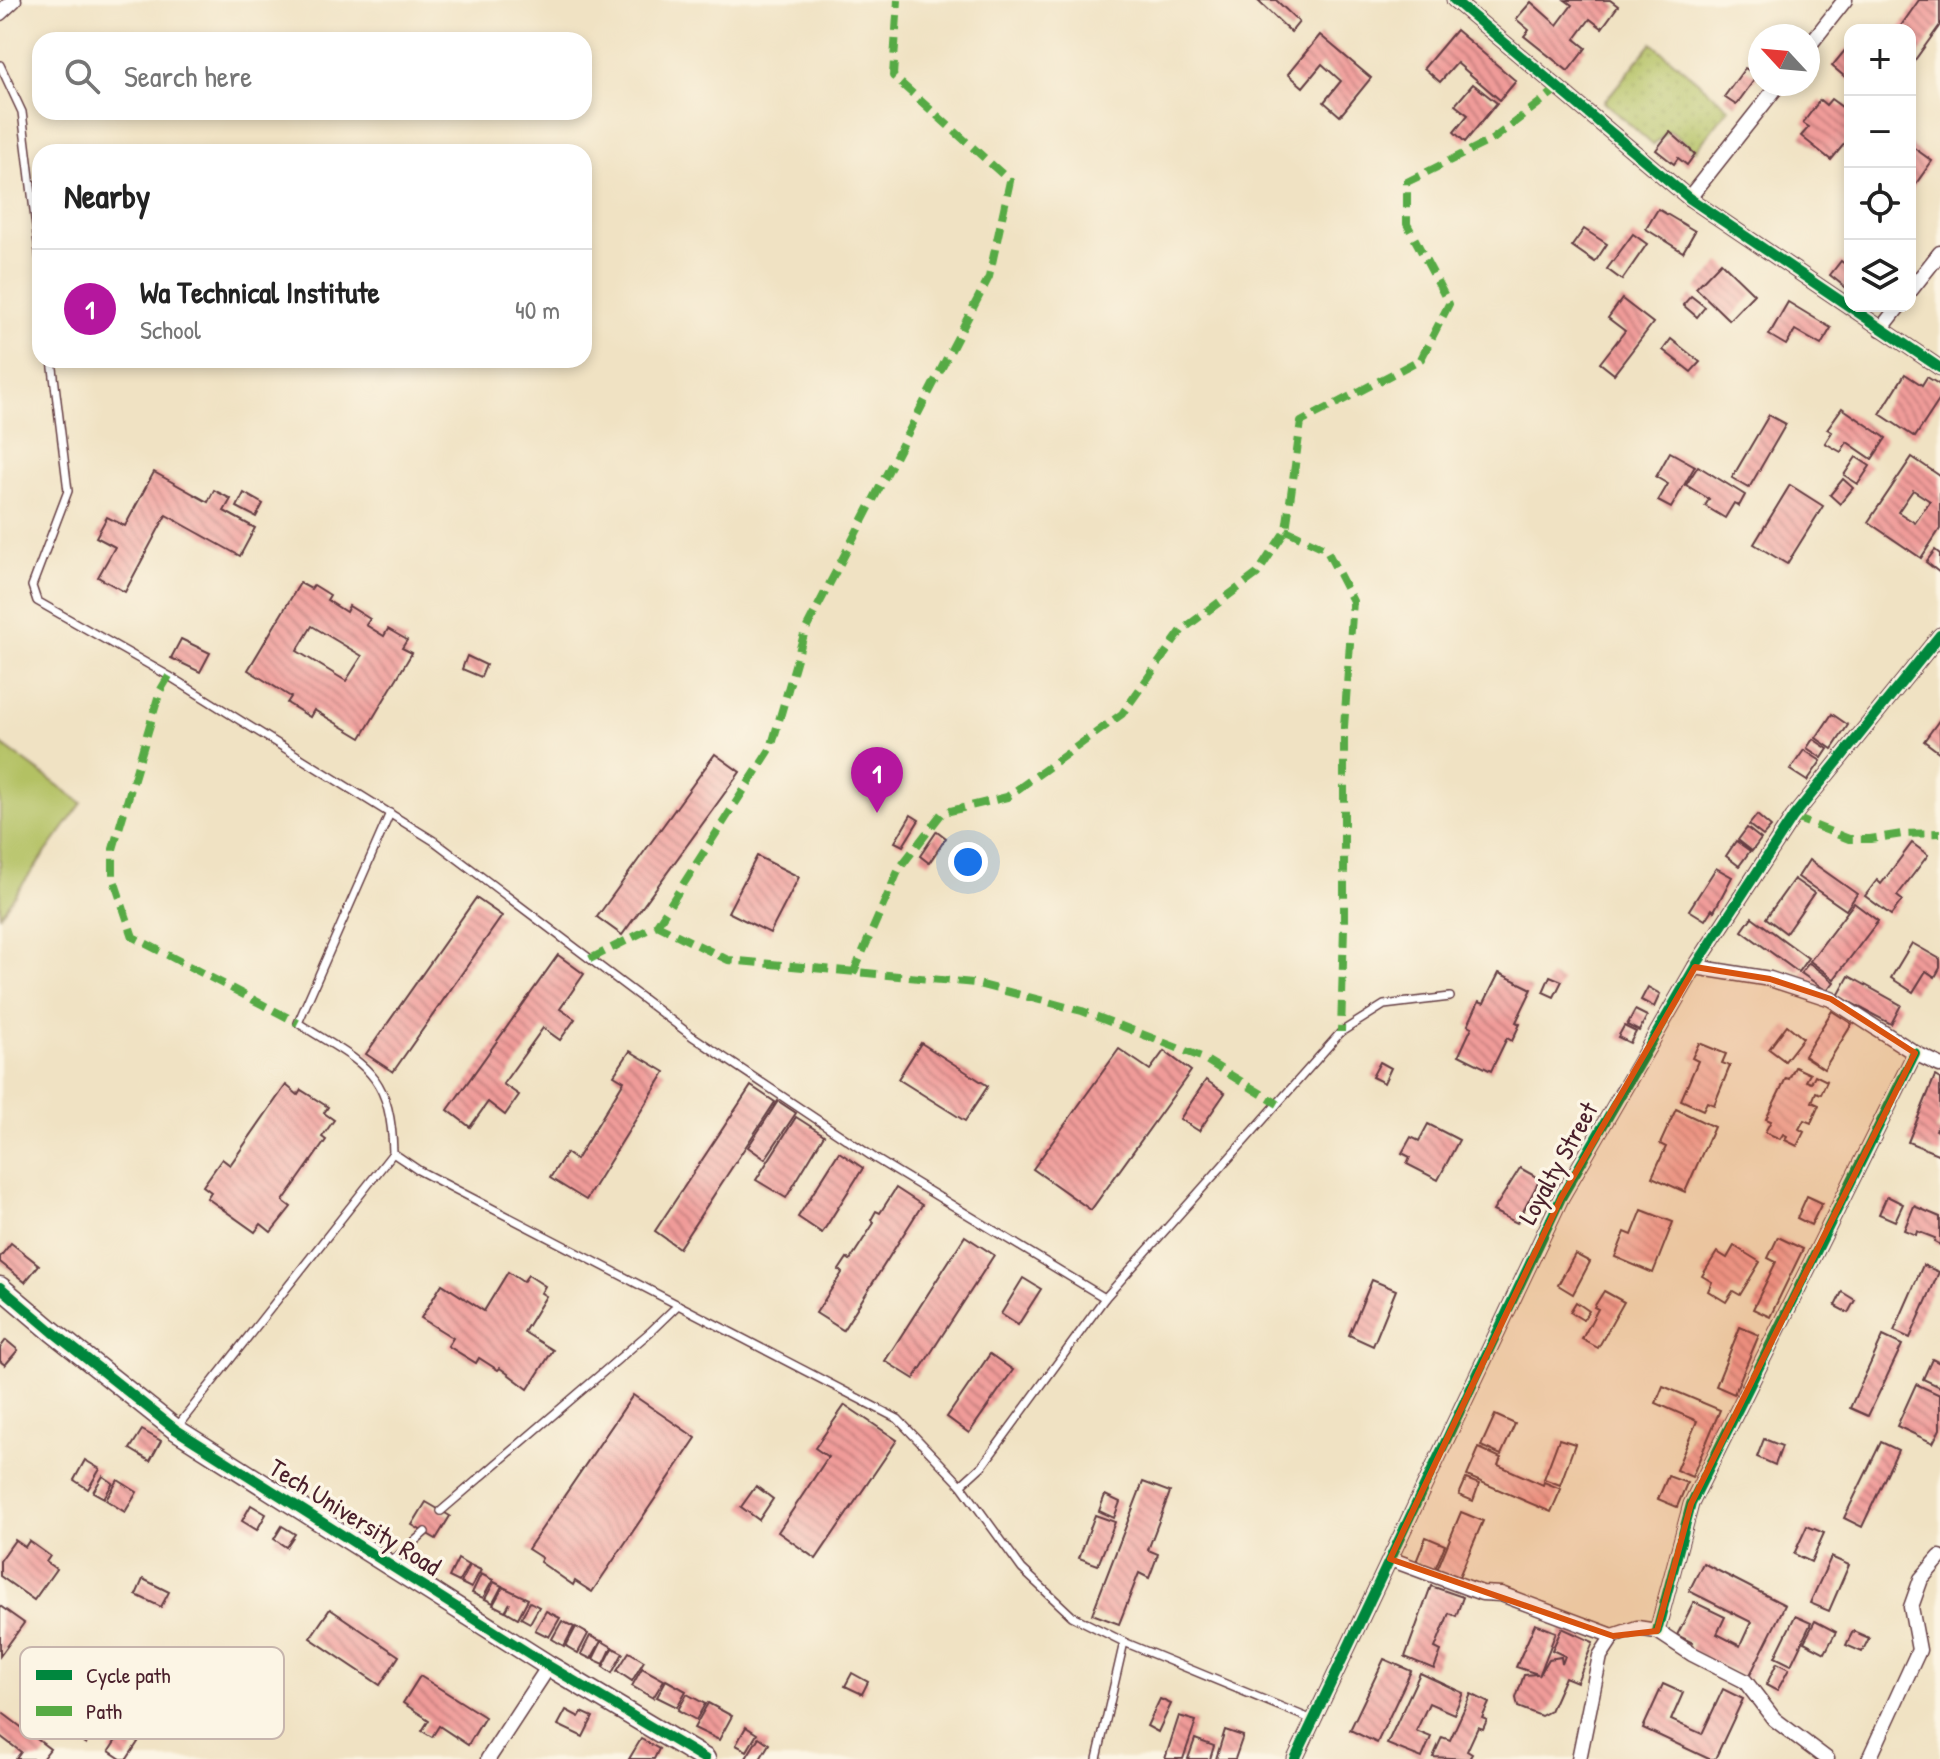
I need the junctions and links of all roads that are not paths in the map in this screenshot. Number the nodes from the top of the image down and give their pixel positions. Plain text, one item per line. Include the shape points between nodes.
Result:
1 (14, 0) edge
2 (1845, 0) edge
3 (1462, 2) edge
4 (0, 13) edge
5 (1820, 32) edge
6 (0, 65) edge
7 (1770, 96) edge
8 (32, 194) edge
9 (1689, 198) junction
10 (1940, 253) edge
11 (1916, 283) edge
12 (1894, 312) edge
13 (1881, 329) junction
14 (53, 368) edge
15 (1940, 368) edge
16 (1939, 639) edge
17 (390, 813) junction
18 (1695, 967) junction
19 (1450, 997) dead end
20 (1915, 1053) junction
21 (1940, 1065) edge
22 (393, 1153) junction
23 (0, 1287) edge
24 (1105, 1298) junction
25 (678, 1305) junction
26 (175, 1429) junction
27 (961, 1485) junction
28 (441, 1511) dead end
29 (425, 1532) dead end
30 (1940, 1557) edge
31 (1390, 1559) junction
32 (390, 1564) junction
33 (1657, 1631) junction
34 (1613, 1636) junction
35 (1124, 1642) junction
36 (549, 1666) junction
37 (1313, 1720) junction
38 (488, 1759) edge
39 (705, 1759) edge
40 (1097, 1759) edge
41 (1295, 1759) edge
42 (1579, 1759) edge
43 (1827, 1759) edge
44 (1869, 1759) edge

1 - 4 street
2 - 5 street
3 - 9 street
6 - 8 lane via 22,112
7 - 9 street
9 - 13 street
10 - 11 street
12 - 13 street
13 - 15 street
14 - 17 lane via 68,491 32,586 37,601
16 - 18 street, Loyalty Street via 1793,817
17 - 22 lane via 298,1023 377,1079 388,1103
17 - 24 lane via 692,1036 876,1159
18 - 20 street via 1770,979 1831,999
18 - 31 street, Loyalty Street via 1561,1198
19 - 24 lane via 1384,1005 1341,1032
20 - 21 street
20 - 33 street via 1691,1504
22 - 25 lane
22 - 26 lane
23 - 26 street, Tech University Road
24 - 27 lane via 983,1465
25 - 27 lane via 898,1419
25 - 28 lane
26 - 32 street, Tech University Road
27 - 35 lane via 1022,1569 1072,1616
29 - 32 lane
30 - 44 street via 1921,1579 1911,1607 1919,1650
31 - 34 street
31 - 37 street, Loyalty Street
32 - 36 street, Tech University Road
33 - 34 street via 1637,1628
33 - 43 street via 1745,1681 1774,1719
34 - 42 street via 1600,1656
35 - 37 lane
35 - 40 lane
36 - 38 street
36 - 39 street, Tech University Road
37 - 41 street, Loyalty Street

